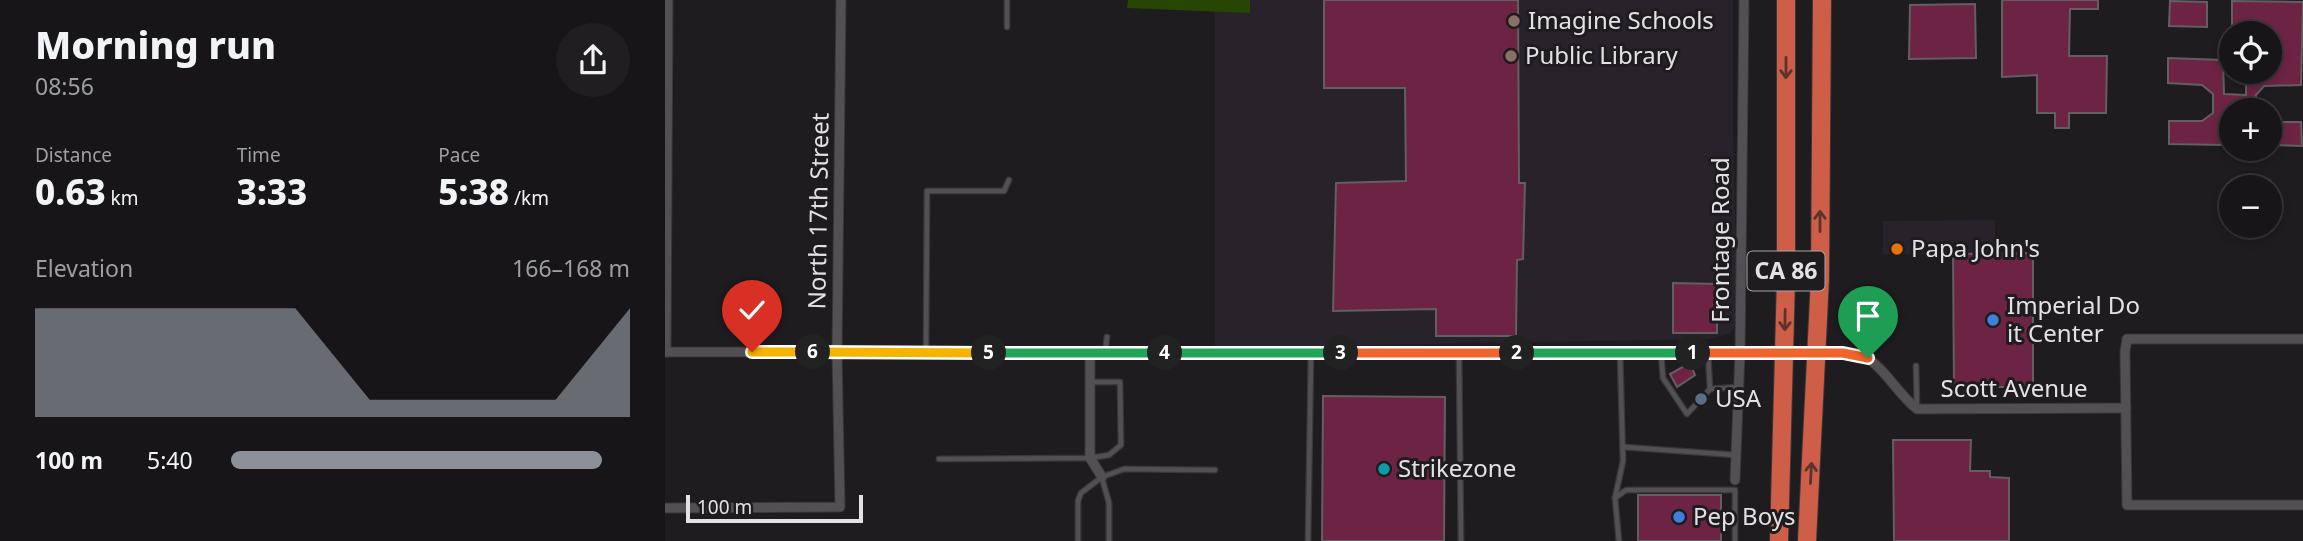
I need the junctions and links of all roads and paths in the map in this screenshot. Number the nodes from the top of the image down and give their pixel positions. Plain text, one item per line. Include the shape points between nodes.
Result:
1 (668, 0) edge
2 (841, 0) edge
3 (1007, 0) edge
4 (1744, 0) edge
5 (1786, 0) edge
6 (1822, 0) edge
7 (1007, 27) dead end
8 (1009, 180) dead end
9 (1107, 337) dead end
10 (2303, 339) edge
11 (666, 352) edge
12 (1817, 352) junction
13 (837, 353) junction
14 (926, 353) junction
15 (1090, 353) junction
16 (1105, 353) junction
17 (1311, 353) junction
18 (1459, 353) junction
19 (1620, 353) junction
20 (1661, 353) junction
21 (1708, 353) junction
22 (1740, 353) junction
23 (1785, 353) junction
24 (1916, 366) dead end
25 (1090, 382) junction
26 (1739, 387) junction
27 (1710, 389) junction
28 (2126, 408) junction
29 (1917, 409) junction
30 (1623, 447) junction
31 (1736, 455) junction
32 (1090, 458) junction
33 (939, 459) dead end
34 (1215, 470) dead end
35 (1102, 477) junction
36 (1735, 485) junction
37 (1615, 498) junction
38 (2303, 505) edge
39 (665, 508) edge
40 (1078, 541) edge
41 (1109, 541) edge
42 (1308, 541) edge
43 (1461, 541) edge
44 (1619, 541) edge
45 (1735, 541) edge
46 (1779, 541) edge
47 (1807, 541) edge

1 - 11 street
2 - 13 street, North 17th Street
3 - 7 lane
4 - 22 street, Frontage Road
5 -> 23 highway, CA 86
12 -> 6 highway, CA 86
8 - 14 lane via 1004,191 927,191
9 - 16 lane
10 - 28 street via 2127,339
11 - 13 street, Scott Avenue
12 - 23 street, Scott Avenue
12 - 29 street, Scott Avenue via 1868,358
47 -> 12 highway, CA 86
13 - 14 street, Scott Avenue
13 - 39 street, North 17th Street via 840,507
14 - 15 street, Scott Avenue
15 - 16 street, Scott Avenue
15 - 25 street
16 - 17 street, Scott Avenue
17 - 18 street, Scott Avenue
17 - 42 lane
18 - 19 street, Scott Avenue
18 - 43 lane
19 - 20 street, Scott Avenue
19 - 30 lane
20 - 21 street, Scott Avenue
20 - 27 lane via 1663,378 1687,414
21 - 22 street, Scott Avenue
21 - 27 lane
22 - 23 street, Scott Avenue
22 - 26 street, Frontage Road
23 - 46 highway, CA 86
24 - 29 lane
25 - 32 street
25 - 32 lane via 1120,382 1121,445 1109,456
26 - 27 lane
26 - 31 street, Frontage Road
28 - 29 street, Scott Avenue
28 - 38 street via 2127,505
30 - 31 lane
30 - 37 lane
31 - 36 street, Frontage Road
32 - 33 lane
32 - 35 street
34 - 35 lane via 1124,468
35 - 40 lane via 1081,493
35 - 41 lane via 1109,503
36 - 37 lane via 1626,490
36 - 45 lane
37 - 44 lane

